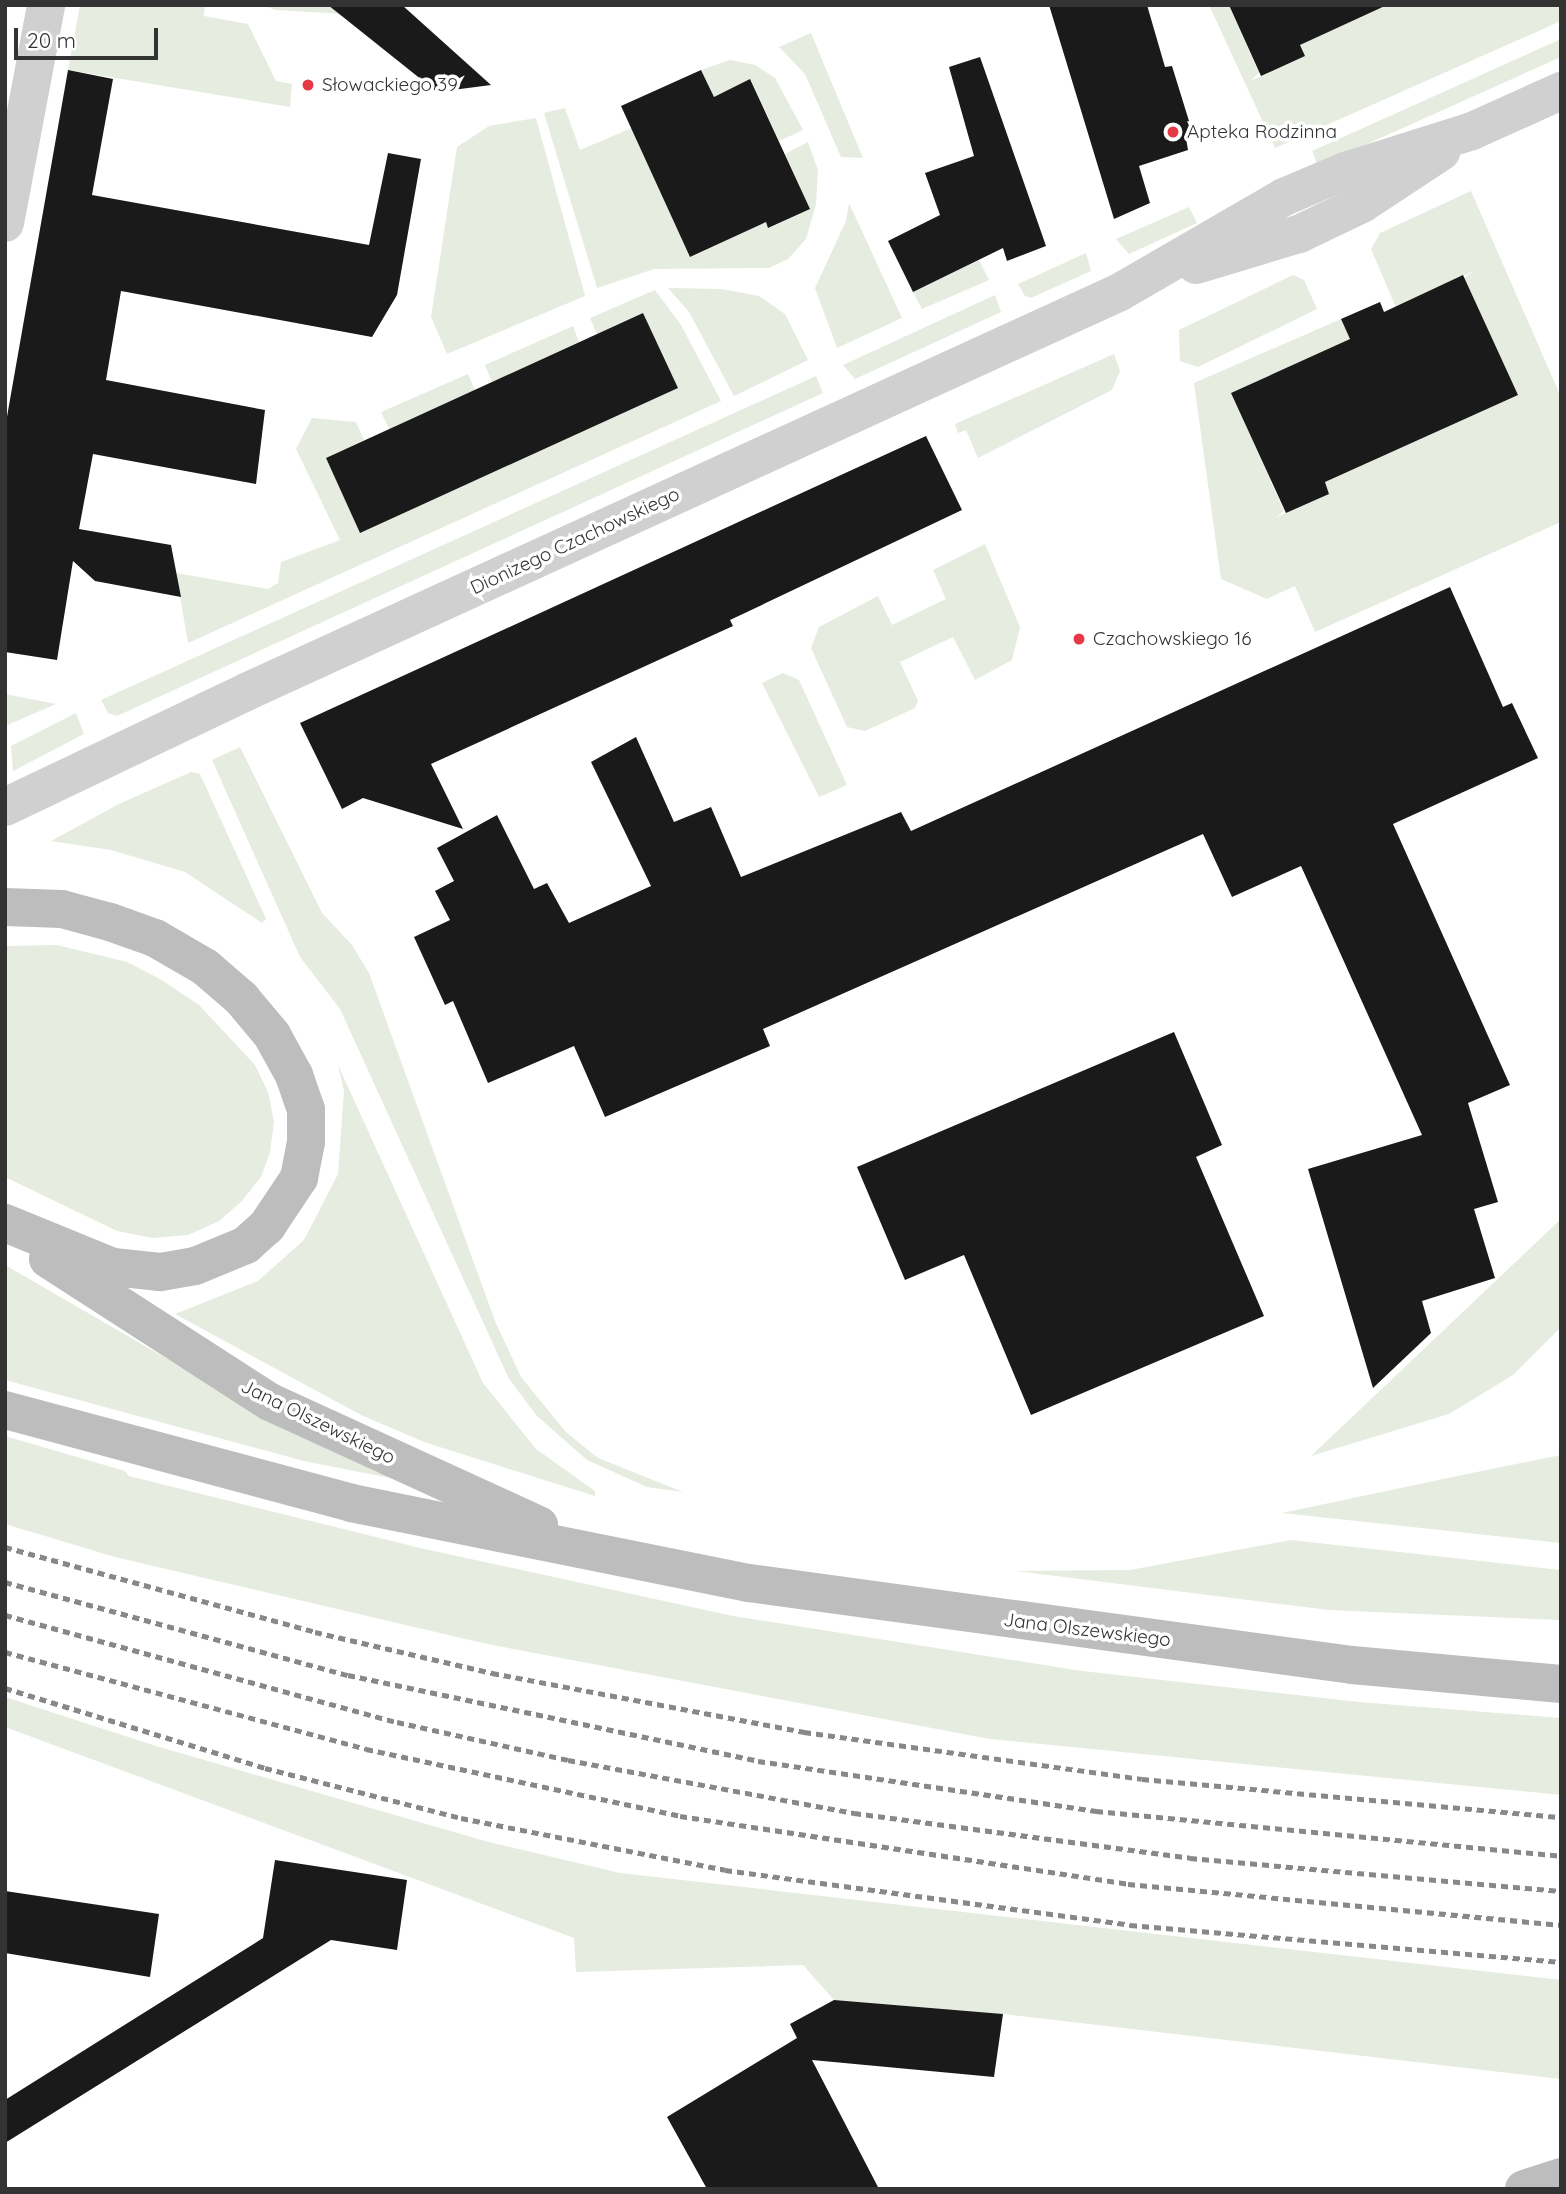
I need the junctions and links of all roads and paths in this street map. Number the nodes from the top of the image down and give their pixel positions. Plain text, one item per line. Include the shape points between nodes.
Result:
1 (46, 5) edge
2 (1561, 91) edge
3 (5, 223) edge
4 (5, 807) edge
5 (5, 907) edge
6 (5, 1223) edge
7 (5, 1231) edge
8 (5, 1410) edge
9 (615, 1557) junction
10 (1561, 1684) edge
11 (1561, 2176) edge
12 (1524, 2189) edge

1 - 3 street
2 - 4 street, Dionizego Czachowskiego via 1472,131 1387,189 1299,234 1147,279
5 - 6 main road via 62,909 110,922 155,938 205,967 241,998 272,1035 306,1109 299,1178 287,1202 246,1245 195,1266 160,1272 113,1267
7 - 9 main road, Jana Olszewskiego via 270,1402
8 - 9 main road, Jana Olszewskiego via 338,1500
9 - 10 main road, Jana Olszewskiego via 749,1583 1030,1623 1352,1665
11 - 12 main road

